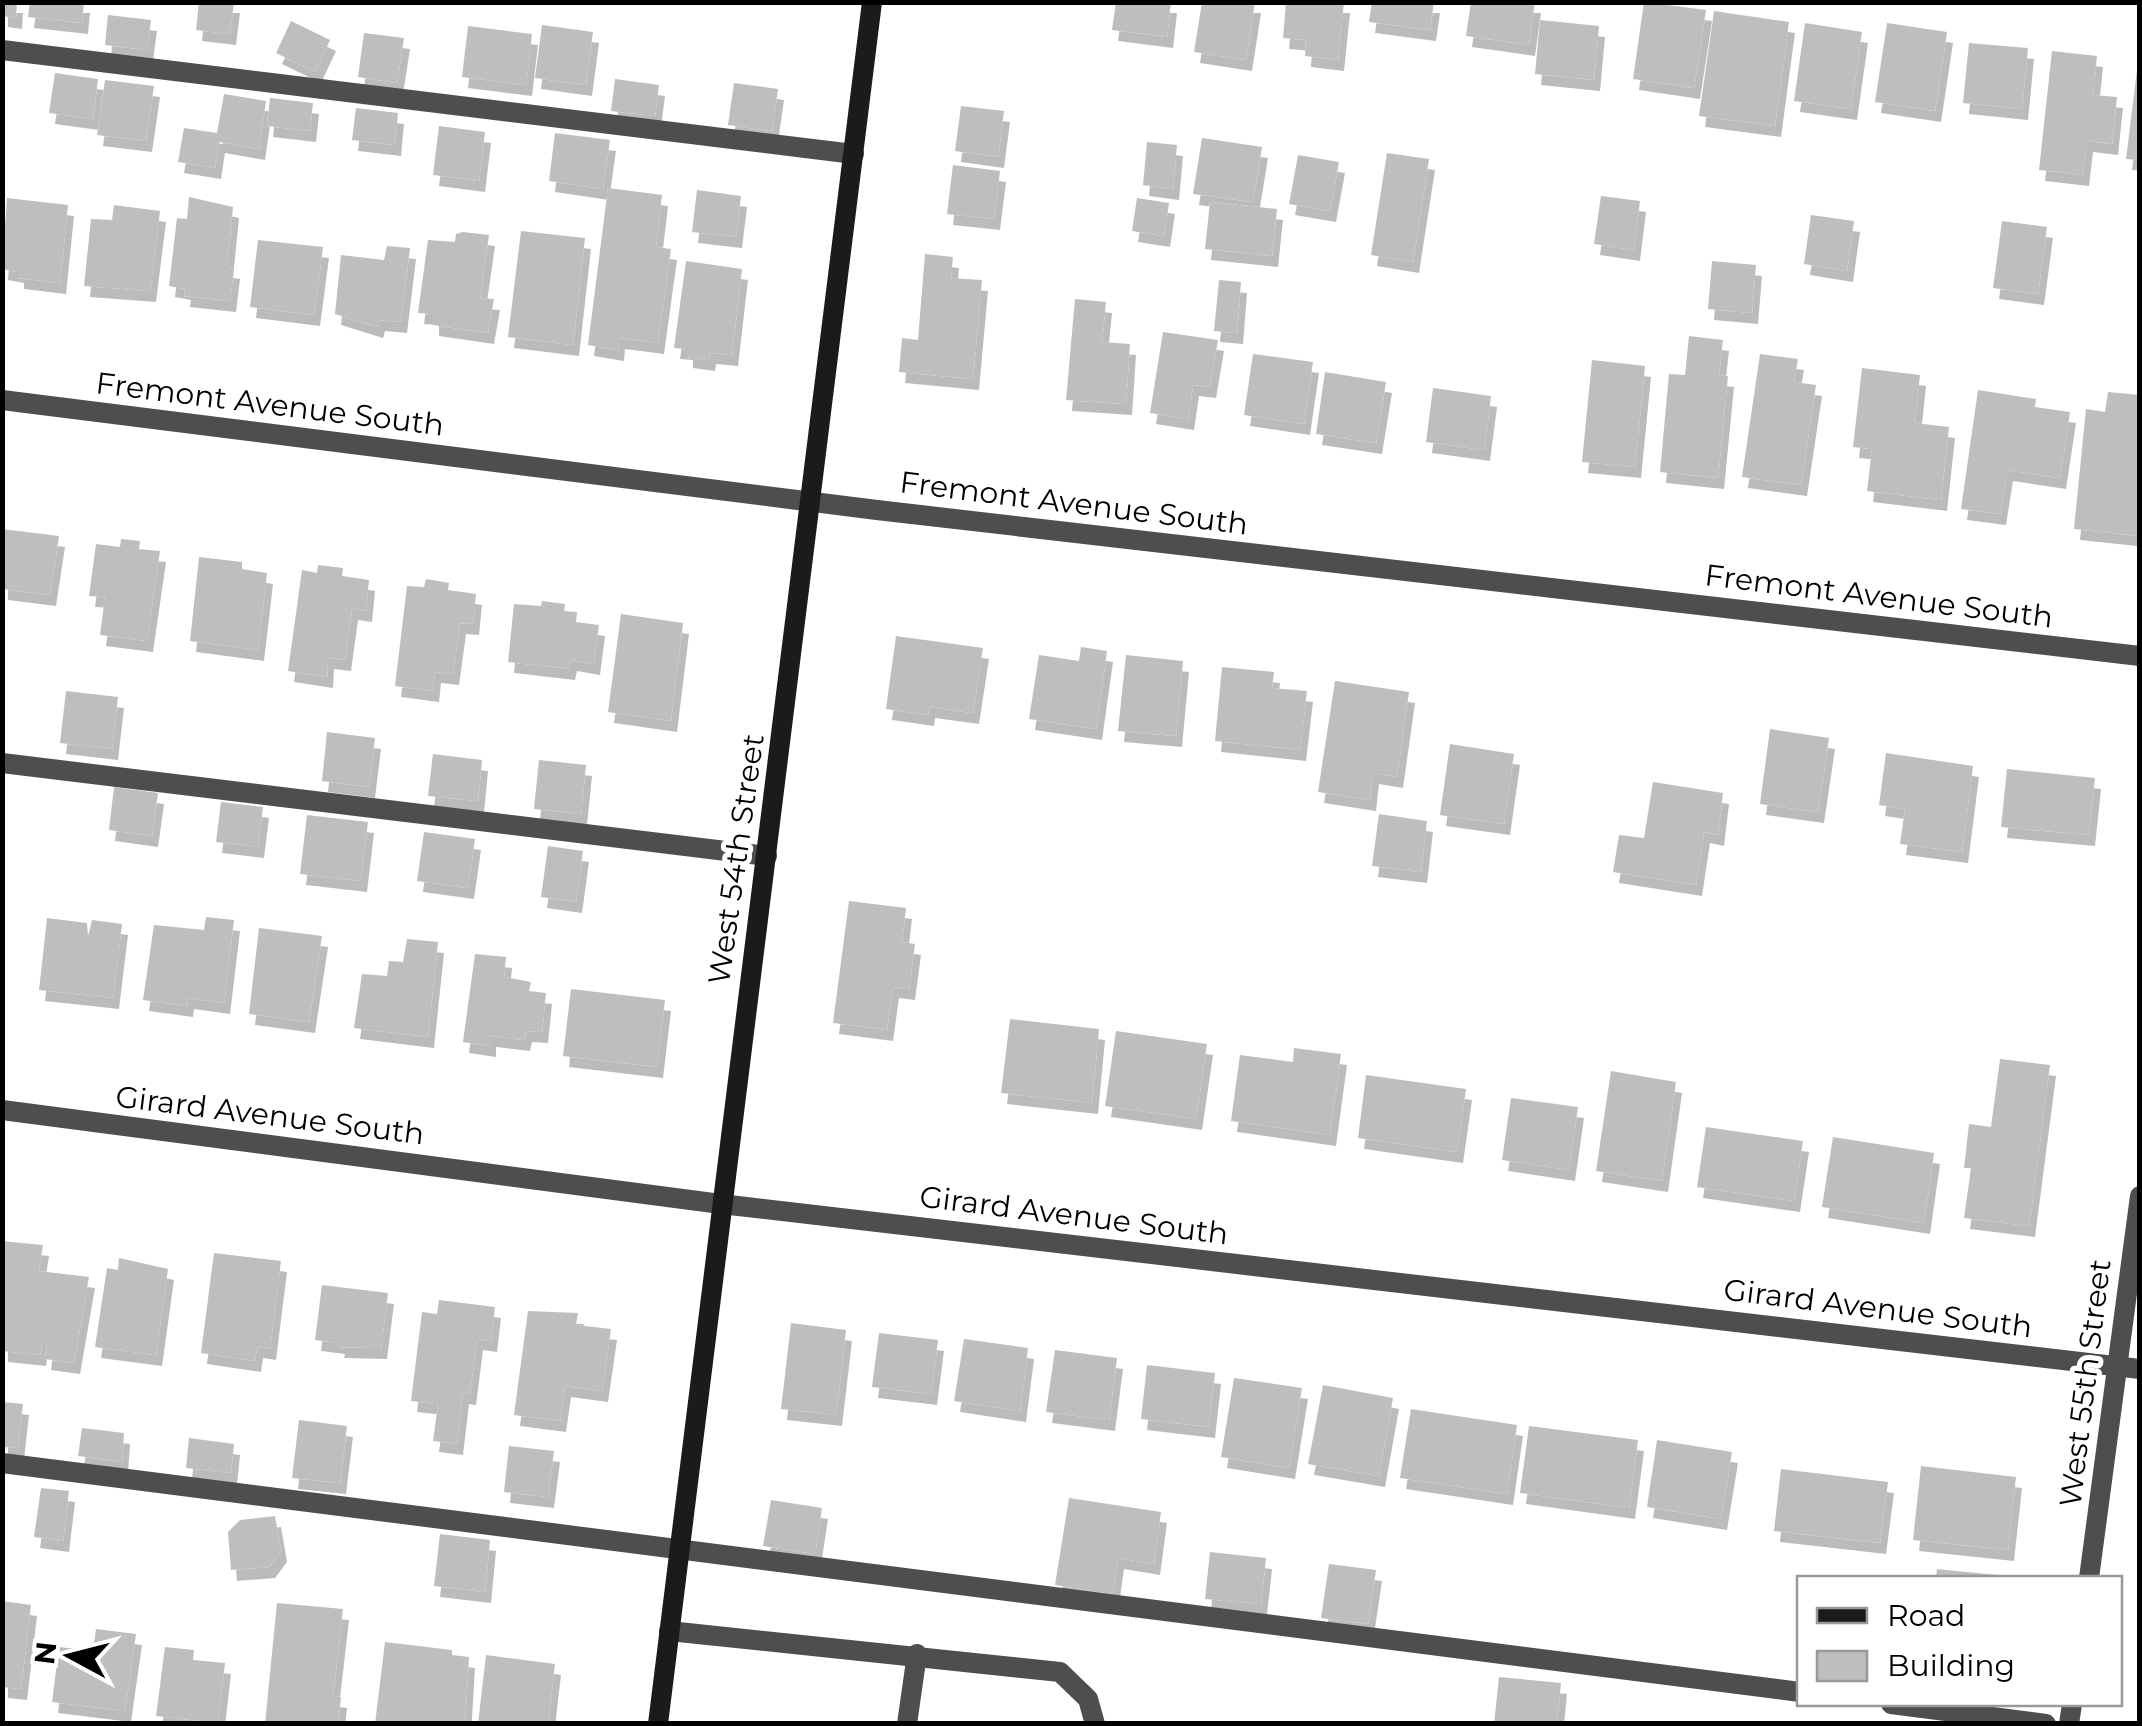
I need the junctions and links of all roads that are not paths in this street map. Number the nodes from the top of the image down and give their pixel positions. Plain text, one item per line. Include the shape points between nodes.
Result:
1 (872, 2) edge
2 (2, 50) edge
3 (854, 154) junction
4 (2, 400) edge
5 (813, 502) junction
6 (2140, 656) edge
7 (2, 763) edge
8 (767, 856) junction
9 (2, 1110) edge
10 (2140, 1196) edge
11 (721, 1204) junction
12 (2130, 1368) edge
13 (2, 1462) edge
14 (679, 1546) junction
15 (2090, 1576) edge
16 (669, 1631) junction
17 (917, 1654) junction
18 (1797, 1692) edge
19 (1906, 1706) edge
20 (658, 1724) edge
21 (908, 1724) edge
22 (1095, 1724) edge
23 (2046, 1724) edge

1 - 3 street, West 54th Street
2 - 3 street
3 - 5 street, West 54th Street
4 - 5 street, Fremont Avenue South
5 - 6 street, Fremont Avenue South
5 - 8 street, West 54th Street
7 - 8 street
8 - 11 street, West 54th Street
9 - 11 street, Girard Avenue South
10 - 12 street, West 55th Street
11 - 12 street, Girard Avenue South
11 - 14 street, West 54th Street
12 - 15 street, West 55th Street
13 - 14 street
14 - 16 street, West 54th Street
14 - 18 street
16 - 17 street
16 - 20 street, West 54th Street
17 - 21 street
17 - 22 street via 1060,1672 1088,1699
19 - 23 street

